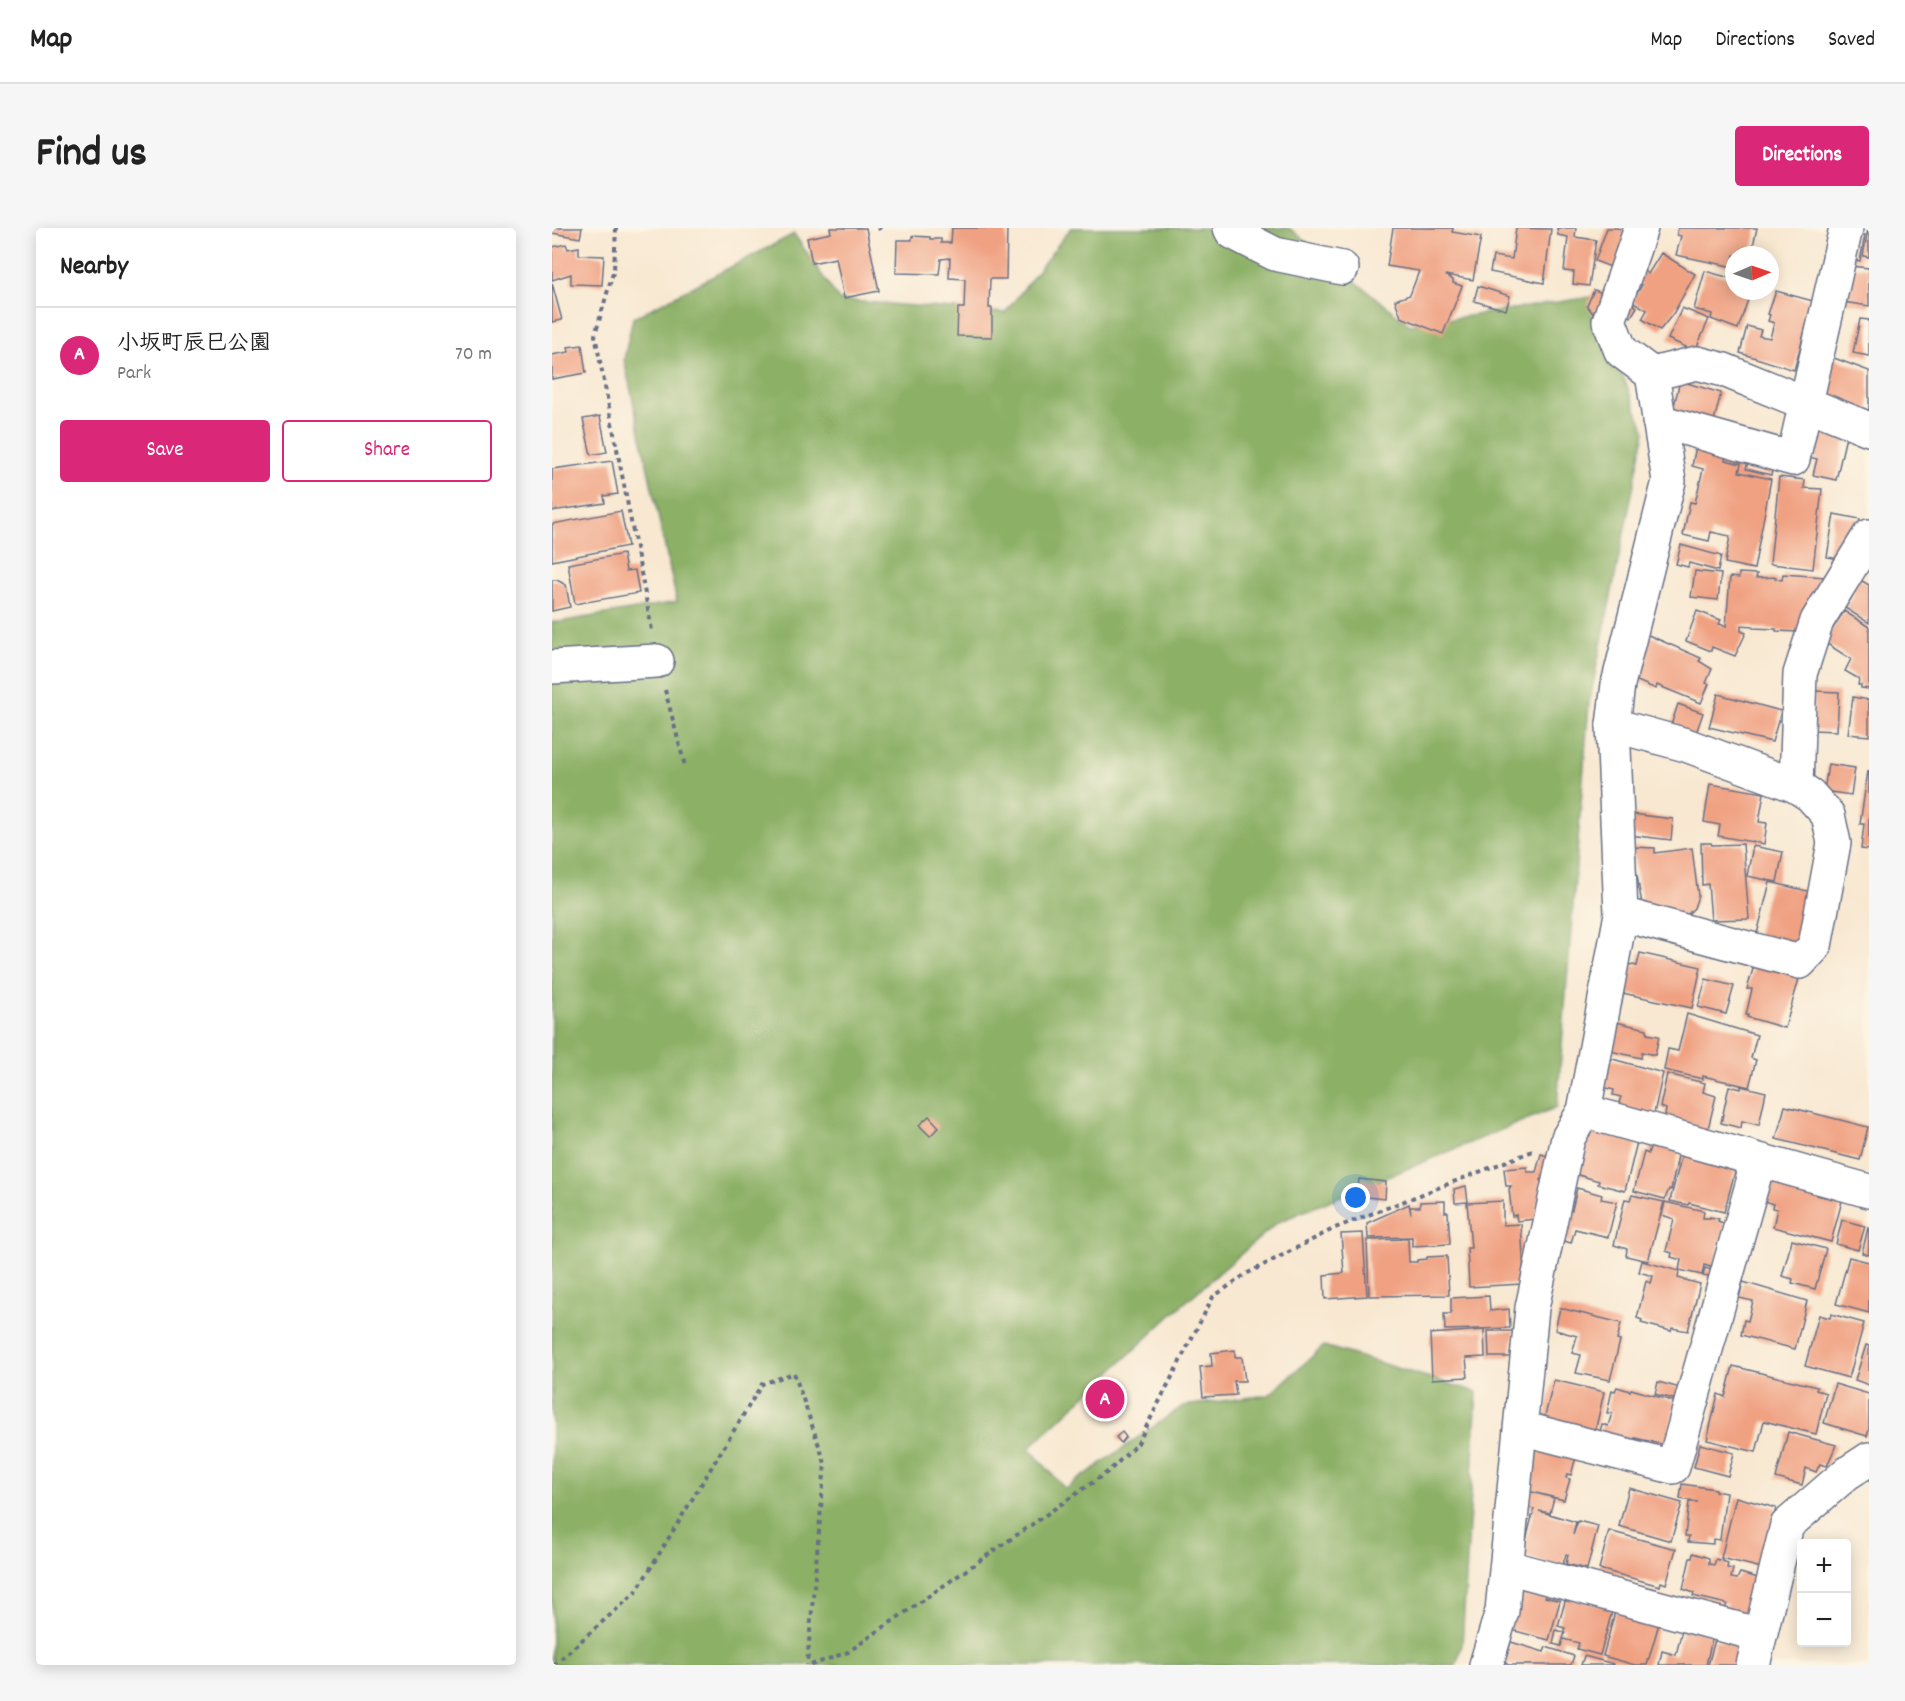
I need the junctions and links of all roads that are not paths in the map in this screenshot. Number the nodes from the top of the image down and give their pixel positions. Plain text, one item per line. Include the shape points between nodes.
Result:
1 (1230, 228) edge
2 (1846, 228) edge
3 (1637, 229) edge
4 (1342, 268) dead end
5 (1652, 374) junction
6 (1805, 403) junction
7 (1659, 421) junction
8 (1869, 429) edge
9 (1869, 536) edge
10 (657, 661) road end
11 (552, 667) edge
12 (1613, 726) junction
13 (1796, 786) junction
14 (1621, 914) junction
15 (1576, 1124) junction
16 (1749, 1157) junction
17 (1869, 1191) edge
18 (1521, 1428) junction
19 (1869, 1459) edge
20 (1507, 1567) junction
21 (1757, 1650) edge
22 (1486, 1665) edge

1 - 4 street via 1275,254
2 - 6 street
3 - 5 street via 1609,321 1621,351
5 - 6 street via 1697,363
5 - 7 street
6 - 7 street via 1792,459
6 - 8 street
7 - 12 street via 1669,481 1618,684
9 - 13 street via 1817,621 1800,674
10 - 11 street
12 - 13 street via 1686,745
12 - 14 street
13 - 14 street via 1828,815 1834,843 1815,946 1800,962
14 - 15 street
15 - 16 street
15 - 18 street via 1532,1308
16 - 17 street
16 - 18 street via 1754,1178 1673,1467
18 - 20 street
19 - 21 street via 1787,1525
20 - 21 street
20 - 22 street via 1502,1611

